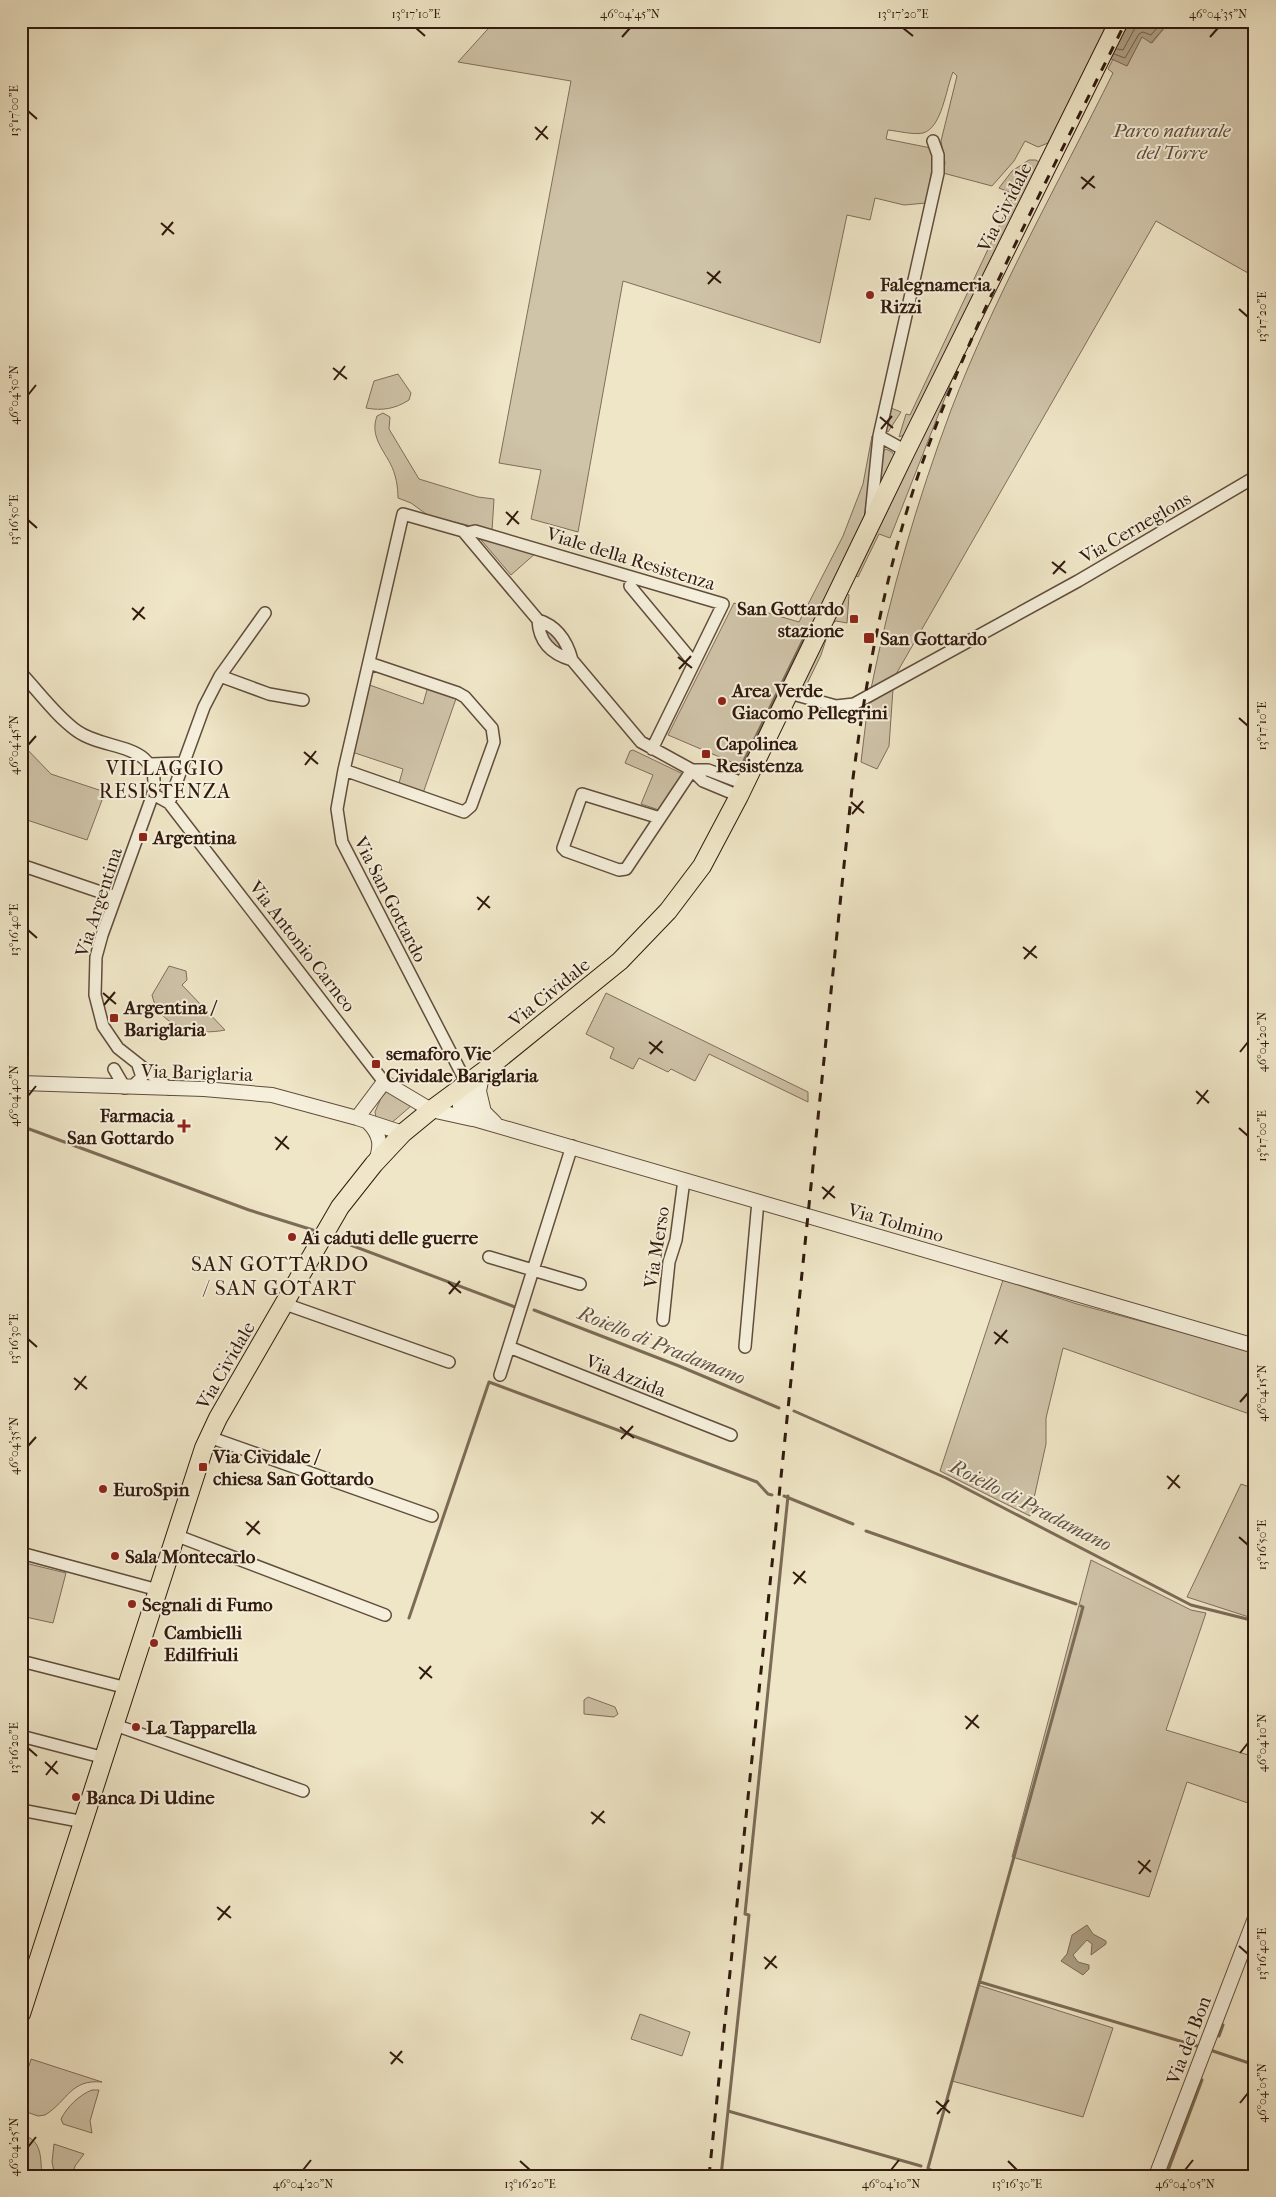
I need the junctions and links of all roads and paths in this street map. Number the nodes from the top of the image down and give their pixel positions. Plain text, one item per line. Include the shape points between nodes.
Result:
1 (1119, 21) edge
2 (933, 141) dead end
3 (879, 436) junction
4 (906, 452) junction
5 (1255, 477) edge
6 (403, 514) joint
7 (869, 530) junction
8 (466, 533) junction
9 (630, 586) dead end
10 (265, 613) dead end
11 (369, 663) junction
12 (694, 664) junction
13 (21, 673) edge
14 (220, 676) junction
15 (789, 693) junction
16 (302, 700) dead end
17 (652, 749) junction
18 (183, 763) junction
19 (150, 764) junction
20 (344, 770) junction
21 (692, 770) junction
22 (742, 790) junction
23 (154, 794) junction
24 (169, 803) junction
25 (660, 818) junction
26 (21, 865) edge
27 (116, 896) junction
28 (118, 1048) junction
29 (138, 1065) junction
30 (114, 1069) junction
31 (483, 1071) junction
32 (384, 1082) junction
33 (21, 1083) edge
34 (98, 1086) junction
35 (462, 1087) junction
36 (125, 1088) junction
37 (170, 1089) junction
38 (431, 1110) junction
39 (480, 1117) junction
40 (362, 1120) junction
41 (403, 1133) junction
42 (572, 1146) junction
43 (374, 1164) junction
44 (684, 1180) junction
45 (758, 1201) junction
46 (489, 1257) dead end
47 (533, 1270) junction
48 (580, 1284) dead end
49 (285, 1304) junction
50 (663, 1320) dead end
51 (1255, 1346) edge
52 (509, 1347) junction
53 (744, 1347) dead end
54 (449, 1362) dead end
55 (500, 1375) dead end
56 (731, 1435) dead end
57 (209, 1437) junction
58 (432, 1516) dead end
59 (176, 1536) junction
60 (21, 1553) edge
61 (158, 1590) junction
62 (385, 1615) dead end
63 (21, 1661) edge
64 (127, 1688) junction
65 (115, 1725) junction
66 (21, 1736) edge
67 (105, 1758) junction
68 (303, 1791) dead end
69 (21, 1810) edge
70 (84, 1822) junction
71 (1255, 1918) edge
72 (25, 1989) edge
73 (21, 2014) edge
74 (1156, 2176) edge

1 - 4 main road, Via Cividale
2 - 3 street, Via Cividale via 938,155 938,173
3 - 4 street
3 - 7 street, Via Cividale
4 - 7 main road, Via Cividale
5 - 15 street, Via Cerneglons via 1078,581 859,702 836,706
6 - 8 street, Viale della Resistenza
6 - 11 street, Via San Gottardo
7 - 15 main road, Via Cividale
8 - 12 street, Viale della Resistenza via 475,531 723,604
8 - 17 street, Viale della Resistenza via 538,620 539,634 556,655 572,660 637,738
9 - 12 street, Viale della Resistenza
10 - 14 street
11 - 20 street, Via San Gottardo
11 - 20 street via 465,697 492,728 494,742 471,806 464,812
12 - 17 street, Viale della Resistenza
13 - 19 street via 75,730 138,754
14 - 16 street via 269,694
14 - 18 street via 204,707
15 - 22 main road, Via Cividale
17 - 21 street, Viale della Resistenza
18 - 19 street
18 - 24 street
19 - 23 street via 155,781
20 - 35 street, Via San Gottardo via 337,808 342,842
21 - 22 street, Viale della Resistenza via 708,770
21 - 25 street
22 - 31 main road, Via Cividale via 696,874 648,933 605,974
23 - 24 street, Via Antonio Carneo
23 - 27 street, Via Argentina
24 - 32 street, Via Antonio Carneo
25 - 25 street via 582,794 563,848 624,870
26 - 27 street
27 - 28 street, Via Argentina via 96,957 94,976 98,1012
28 - 29 street, Via Argentina
28 - 30 street
29 - 36 street via 142,1077 133,1086
29 - 37 street, Via Argentina
30 - 34 street
30 - 36 street
31 - 35 main road, Via Cividale
31 - 39 street via 479,1091
32 - 38 street, Via Antonio Carneo
32 - 40 street
33 - 34 street, Via Bariglaria
34 - 36 street, Via Bariglaria
35 - 38 main road, Via Cividale
35 - 39 street, Via Tolmino
36 - 37 street, Via Bariglaria
37 - 40 street, Via Bariglaria via 280,1096
38 - 39 street, Via Tolmino
38 - 41 main road, Via Cividale
39 - 42 street, Via Tolmino
40 - 41 street, Via Bariglaria
40 - 43 street via 375,1129 380,1138
41 - 43 main road, Via Cividale
42 - 44 street, Via Tolmino
42 - 47 street
43 - 49 main road, Via Cividale via 340,1207
44 - 45 street, Via Tolmino
44 - 50 street, Via Merso via 676,1240 669,1262
45 - 51 street, Via Tolmino
45 - 53 street
46 - 47 street
47 - 48 street
47 - 52 street
49 - 54 street
49 - 57 main road, Via Cividale
52 - 55 street
52 - 56 street, Via Azzida
57 - 58 street
57 - 59 main road, Via Cividale
59 - 61 main road, Via Cividale
59 - 62 street
60 - 61 street
61 - 64 main road, Via Cividale
63 - 64 street
64 - 65 main road, Via Cividale
65 - 67 main road, Via Cividale
65 - 68 street
66 - 67 street
67 - 70 main road, Via Cividale
69 - 70 street
70 - 72 main road, Via Cividale
71 - 74 street, Via del Bon
72 - 73 main road, Via Cividale

